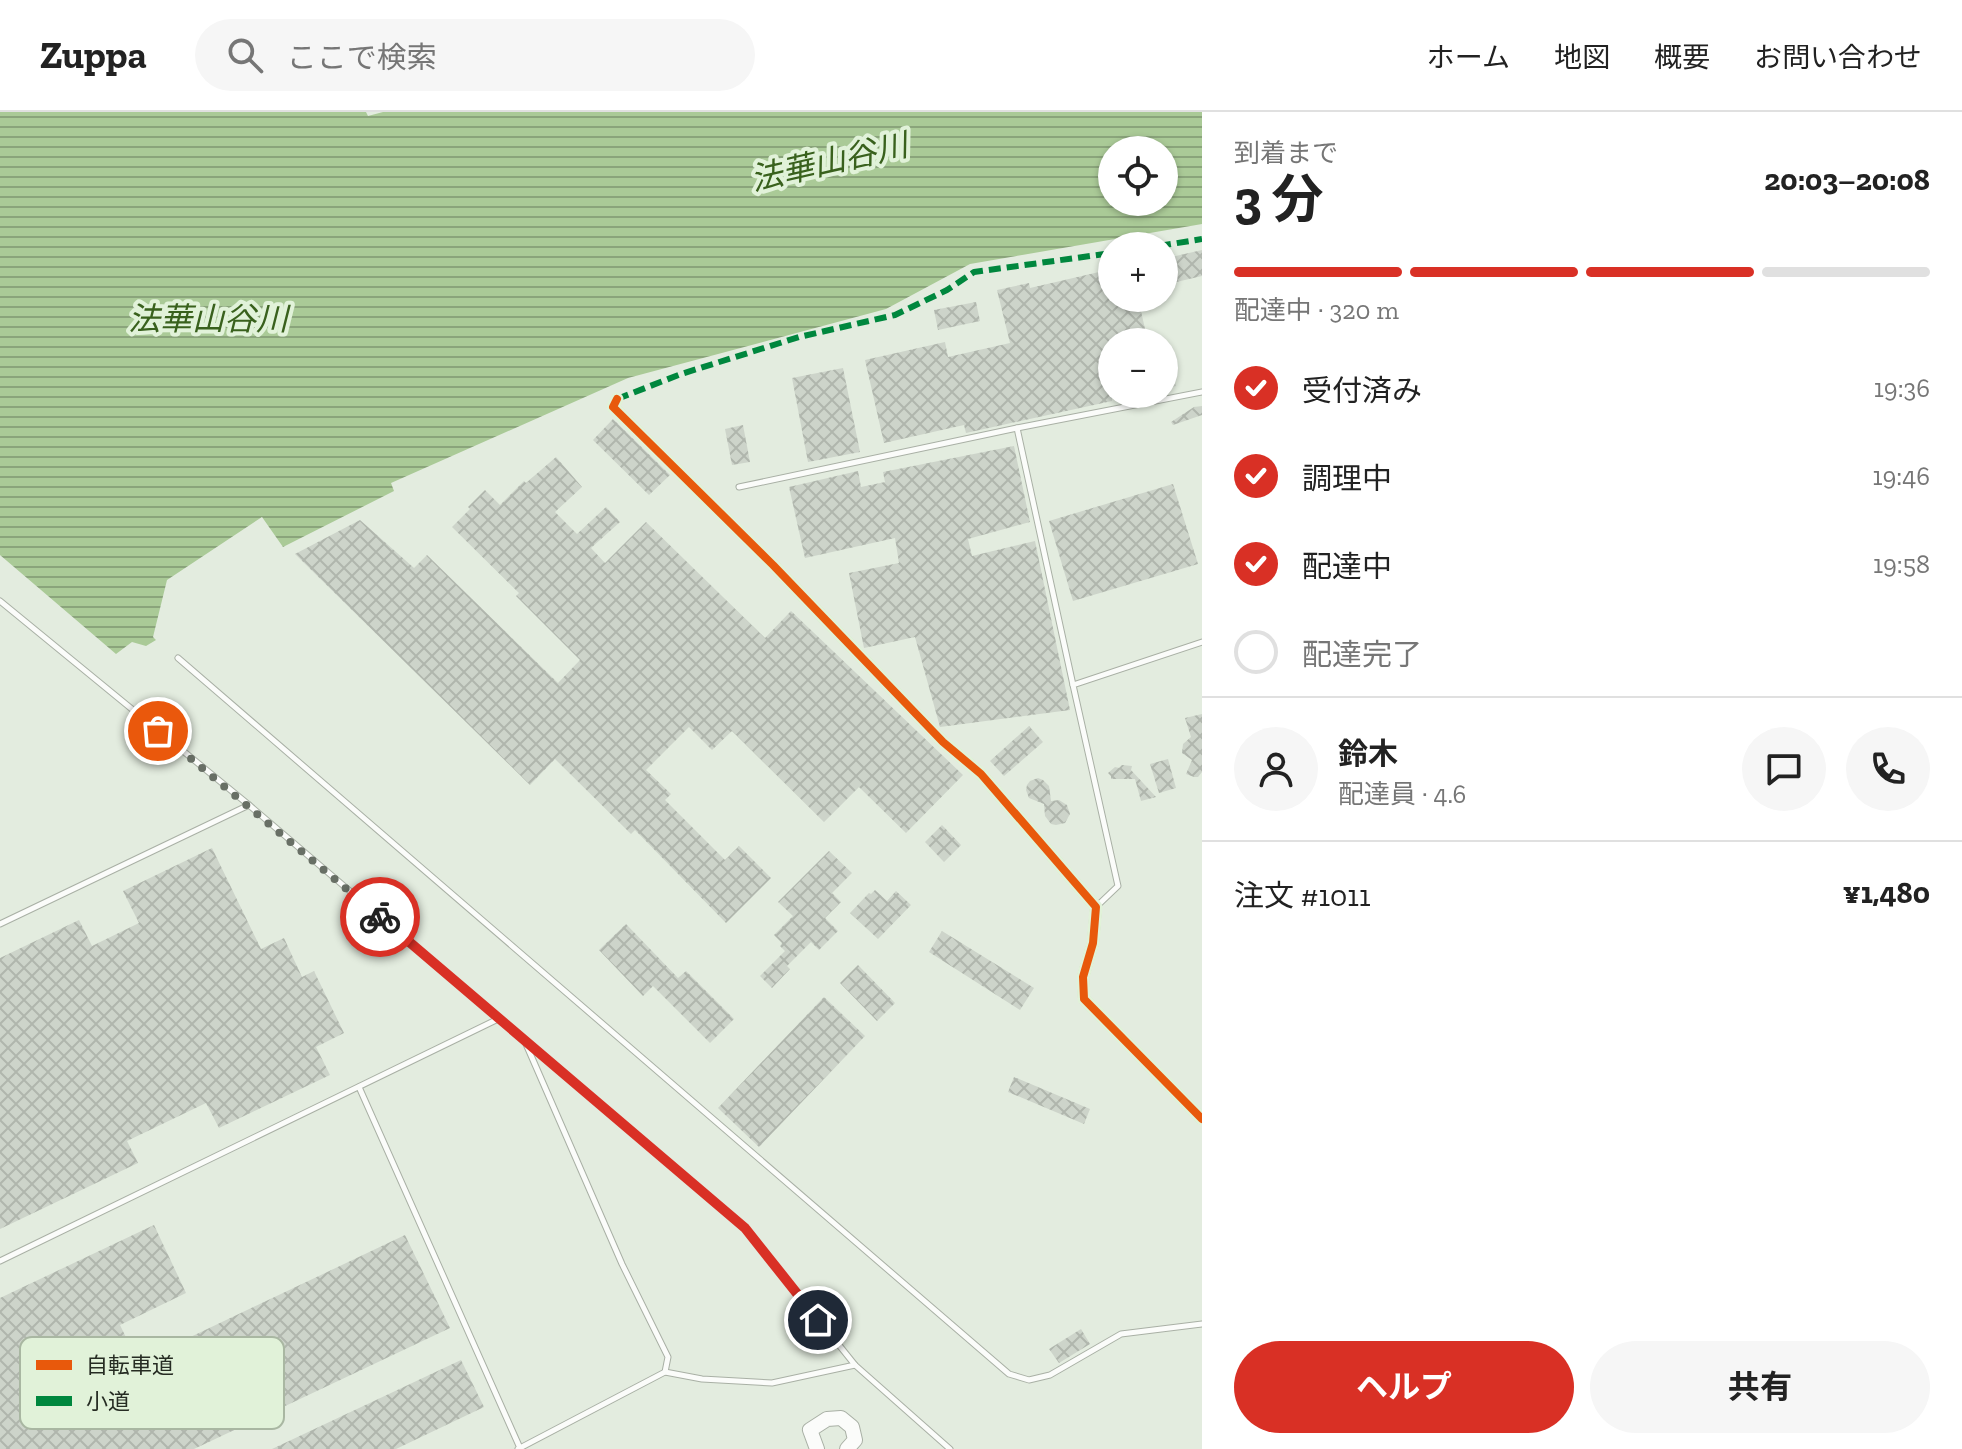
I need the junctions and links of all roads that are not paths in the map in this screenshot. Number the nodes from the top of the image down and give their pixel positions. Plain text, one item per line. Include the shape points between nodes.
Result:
1 (1202, 392) edge
2 (617, 399) dead end
3 (1017, 428) junction
4 (739, 487) dead end
5 (0, 601) edge
6 (1202, 642) edge
7 (178, 658) dead end
8 (1073, 685) junction
9 (249, 805) junction
10 (1096, 907) junction
11 (0, 924) edge
12 (498, 1019) junction
13 (524, 1040) junction
14 (359, 1087) junction
15 (1202, 1119) edge
16 (0, 1261) edge
17 (1202, 1324) edge
18 (855, 1365) junction
19 (665, 1372) junction
20 (519, 1449) edge
21 (817, 1449) edge
22 (847, 1449) edge
23 (950, 1449) edge

1 - 3 lane
2 - 10 street via 613,407 943,742 981,774
3 - 4 lane
3 - 8 lane
5 - 9 lane
6 - 8 lane
7 - 17 lane via 1009,1374 1040,1378 1121,1334
8 - 10 lane via 1118,886
9 - 11 lane
9 - 12 lane
10 - 15 street via 1084,999
12 - 13 lane
12 - 14 lane
13 - 18 lane via 745,1228
13 - 19 lane via 668,1357
14 - 16 lane
14 - 20 lane
18 - 19 lane via 772,1383
18 - 23 lane
19 - 20 lane
21 - 22 street via 810,1430 827,1419 841,1418 852,1427 855,1440

